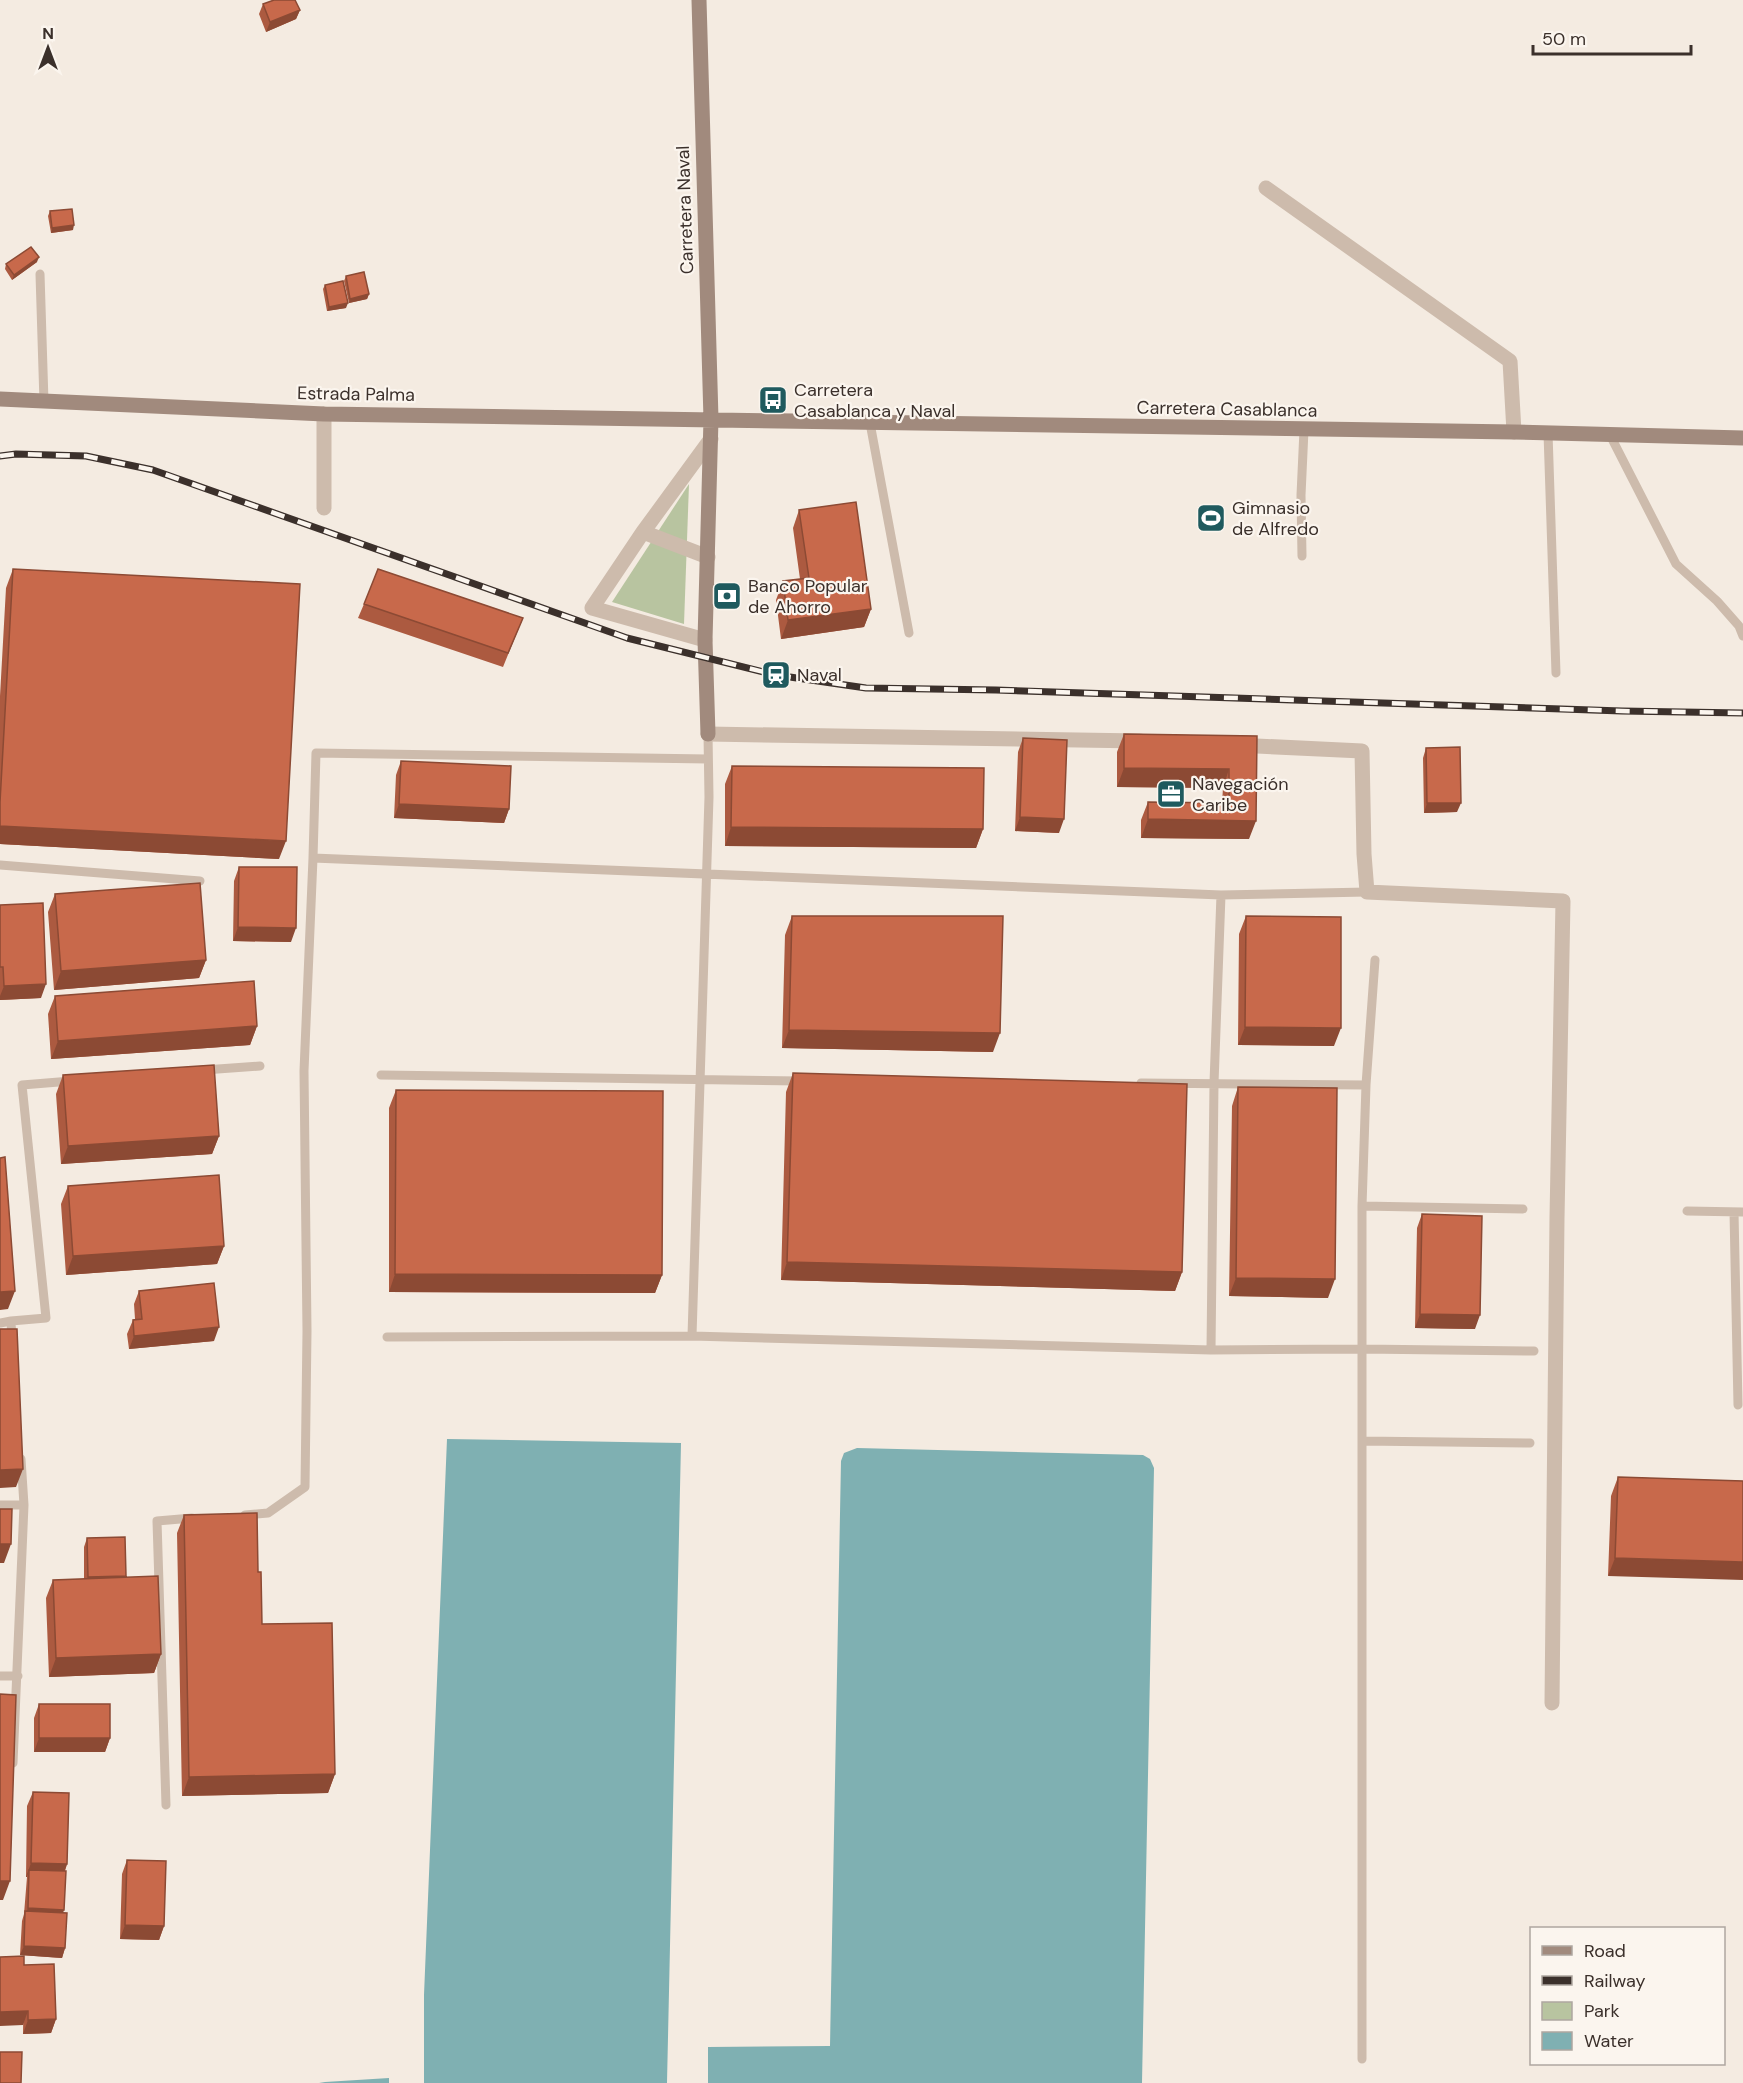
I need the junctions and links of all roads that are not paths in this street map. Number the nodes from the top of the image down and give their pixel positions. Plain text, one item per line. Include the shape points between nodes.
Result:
1 (699, 0) edge
2 (1266, 188) dead end
3 (40, 274) dead end
4 (0, 399) edge
5 (44, 402) junction
6 (324, 414) junction
7 (711, 419) junction
8 (870, 423) junction
9 (1304, 430) junction
10 (1514, 432) junction
11 (1548, 433) junction
12 (1610, 435) junction
13 (1743, 438) edge
14 (711, 439) junction
15 (324, 508) dead end
16 (643, 532) junction
17 (1302, 556) dead end
18 (708, 557) junction
19 (909, 633) dead end
20 (1743, 636) edge
21 (705, 640) junction
22 (1556, 674) dead end
23 (708, 734) junction
24 (1158, 742) edge
25 (1226, 745) edge
26 (708, 759) junction
27 (313, 858) junction
28 (0, 866) edge
29 (706, 874) junction
30 (200, 881) edge
31 (1367, 892) junction
32 (1221, 895) junction
33 (1375, 960) dead end
34 (260, 1066) dead end
35 (188, 1071) edge
36 (381, 1075) dead end
37 (81, 1080) edge
38 (701, 1081) junction
39 (809, 1081) edge
40 (1131, 1083) edge
41 (1214, 1083) junction
42 (1366, 1085) junction
43 (1362, 1206) junction
44 (1523, 1209) dead end
45 (1687, 1211) dead end
46 (1738, 1212) edge
47 (11, 1321) junction
48 (0, 1323) edge
49 (692, 1336) junction
50 (387, 1337) dead end
51 (1362, 1349) junction
52 (1211, 1350) junction
53 (1534, 1351) dead end
54 (14, 1356) edge
55 (1738, 1405) dead end
56 (1362, 1441) junction
57 (1530, 1443) dead end
58 (20, 1447) edge
59 (0, 1505) edge
60 (24, 1505) junction
61 (234, 1516) edge
62 (201, 1518) edge
63 (0, 1676) edge
64 (18, 1676) junction
65 (1552, 1703) dead end
66 (13, 1770) edge
67 (166, 1805) dead end
68 (1362, 2059) dead end

1 - 7 main road, Carretera Naval
2 - 10 street via 1510,361
3 - 5 lane
4 - 5 main road, Estrada Palma
5 - 6 main road, Estrada Palma
6 - 7 main road, Estrada Palma
6 - 15 street
7 - 8 main road, Carretera Casablanca
7 - 14 main road, Carretera Naval
8 - 9 main road, Carretera Casablanca
8 - 19 lane
9 - 10 main road, Carretera Casablanca
9 - 17 lane
10 - 11 main road, Carretera Casablanca
11 - 12 main road, Carretera Casablanca
11 - 22 lane
12 - 13 main road, Carretera Casablanca
12 - 20 lane via 1676,564 1717,601
14 - 16 street
14 - 18 main road, Carretera Naval
16 - 18 street
16 - 21 street via 592,608
18 - 21 main road, Carretera Naval
21 - 23 main road, Carretera Naval
23 - 24 street
23 - 26 lane
25 - 31 street via 1362,751
26 - 27 lane via 316,753
26 - 29 lane
27 - 29 lane
27 - 61 lane via 304,1071 305,1487 268,1514
28 - 30 lane
29 - 32 lane
29 - 38 lane
31 - 32 lane
31 - 65 street via 1563,901
32 - 41 lane
33 - 42 lane
34 - 35 lane
36 - 38 lane
37 - 47 lane via 22,1085 46,1318
38 - 39 lane
38 - 49 lane
40 - 41 lane
41 - 42 lane
41 - 52 lane
42 - 43 lane
43 - 44 lane
43 - 51 lane
45 - 46 lane
46 - 55 lane
47 - 48 lane
47 - 54 lane
49 - 50 lane
49 - 52 lane
51 - 52 lane
51 - 53 lane
51 - 56 lane
56 - 57 lane
56 - 68 lane
58 - 60 lane
59 - 60 lane
60 - 64 lane
62 - 67 lane via 157,1521
63 - 64 lane
64 - 66 lane

